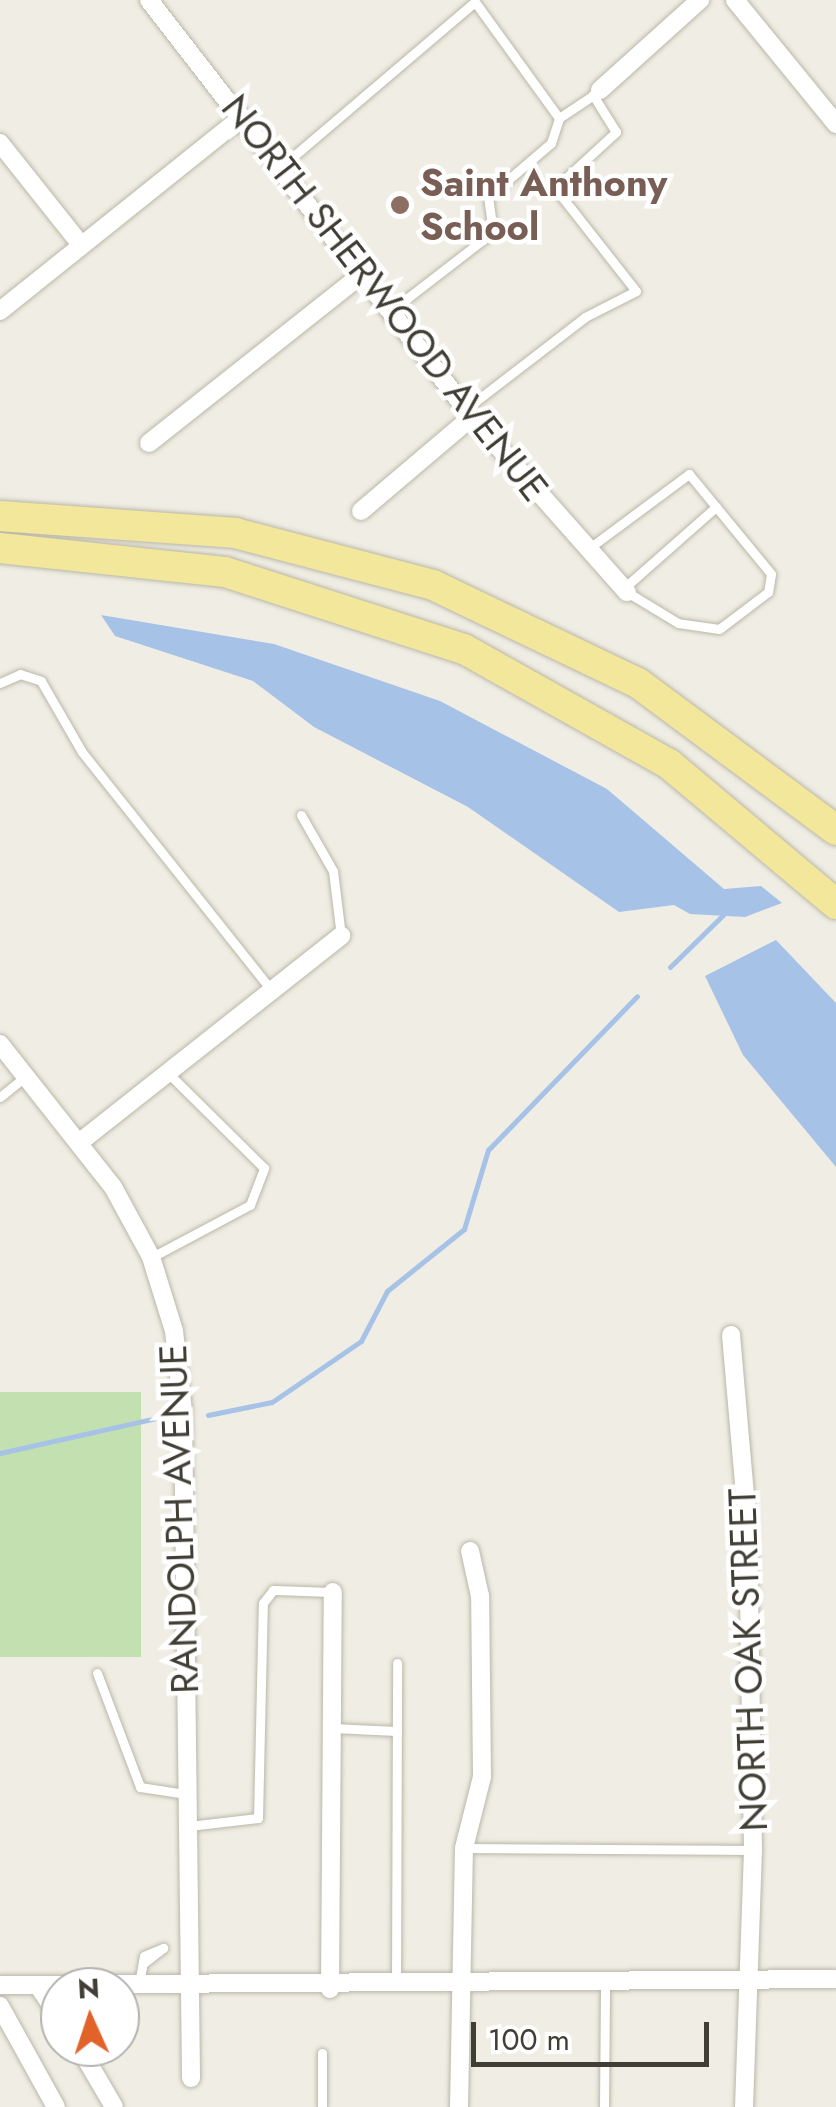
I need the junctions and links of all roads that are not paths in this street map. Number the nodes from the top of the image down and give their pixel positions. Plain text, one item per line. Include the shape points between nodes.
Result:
1 (149, 0) edge
2 (700, 0) edge
3 (735, 0) edge
4 (596, 92) junction
5 (242, 117) junction
6 (559, 118) junction
7 (836, 124) edge
8 (0, 143) edge
9 (282, 166) junction
10 (81, 245) junction
11 (362, 274) junction
12 (392, 310) junction
13 (0, 311) edge
14 (469, 412) junction
15 (150, 442) dead end
16 (716, 507) junction
17 (362, 511) dead end
18 (0, 516) edge
19 (0, 548) edge
20 (588, 548) junction
21 (626, 590) junction
22 (0, 683) edge
23 (300, 815) dead end
24 (836, 830) edge
25 (836, 904) edge
26 (341, 936) joint
27 (273, 992) junction
28 (0, 1044) edge
29 (26, 1076) junction
30 (172, 1077) junction
31 (0, 1097) edge
32 (80, 1142) junction
33 (151, 1257) junction
34 (731, 1335) dead end
35 (470, 1550) dead end
36 (333, 1592) joint
37 (397, 1663) dead end
38 (97, 1673) dead end
39 (332, 1728) junction
40 (397, 1730) junction
41 (186, 1794) junction
42 (186, 1826) junction
43 (464, 1848) junction
44 (754, 1850) junction
45 (187, 1942) junction
46 (836, 1979) edge
47 (140, 1982) edge
48 (0, 1985) edge
49 (604, 1985) junction
50 (744, 1985) junction
51 (39, 1987) edge
52 (140, 1987) edge
53 (187, 1987) junction
54 (459, 1987) junction
55 (396, 1988) junction
56 (330, 1989) junction
57 (0, 2006) edge
58 (322, 2053) dead end
59 (91, 2067) edge
60 (191, 2078) dead end
61 (56, 2107) edge
62 (114, 2107) edge
63 (322, 2107) edge
64 (459, 2107) edge
65 (604, 2107) edge
66 (744, 2107) edge

1 - 5 street, NORTH SHERWOOD AVENUE
2 - 4 street
3 - 7 street
4 - 6 lane
4 - 14 lane via 616,132 555,188 636,291 585,316
5 - 9 street, NORTH SHERWOOD AVENUE
5 - 10 street
6 - 9 lane via 475,2
6 - 12 lane via 551,144 488,197 493,232
8 - 10 street
9 - 11 street, NORTH SHERWOOD AVENUE
10 - 13 street
11 - 12 street, NORTH SHERWOOD AVENUE
11 - 15 street
12 - 14 street, NORTH SHERWOOD AVENUE
14 - 17 street
14 - 20 street, NORTH SHERWOOD AVENUE
16 - 20 lane via 689,474 678,477
16 - 21 lane
16 - 21 lane via 771,574 768,592 719,629 702,630
18 - 24 main road via 235,533 433,586 638,683
19 - 25 main road via 225,572 464,649 669,764
20 - 21 street, NORTH SHERWOOD AVENUE
22 - 27 lane via 20,674 41,681 82,752
23 - 26 lane via 333,871
26 - 27 street
27 - 30 street
28 - 29 street, RANDOLPH AVENUE
29 - 31 lane
29 - 32 street, RANDOLPH AVENUE
30 - 32 street
30 - 33 lane via 264,1168 250,1205
32 - 33 street, RANDOLPH AVENUE
33 - 41 street, RANDOLPH AVENUE via 174,1331 183,1412
34 - 44 street, NORTH OAK STREET via 748,1531
35 - 43 street via 480,1596 482,1777
36 - 39 street
36 - 42 lane via 274,1590 263,1603 258,1818
37 - 40 lane
38 - 41 lane via 140,1787
39 - 40 lane
39 - 56 street
40 - 55 lane
41 - 42 street, RANDOLPH AVENUE
42 - 45 street, RANDOLPH AVENUE
43 - 44 lane
43 - 54 street
44 - 50 street, NORTH OAK STREET
45 - 47 lane via 163,1948 144,1963
45 - 53 street, RANDOLPH AVENUE
46 - 50 street
48 - 51 street
49 - 50 street
49 - 54 street
49 - 65 lane
50 - 66 street, NORTH OAK STREET
52 - 53 street
53 - 56 street
53 - 60 street, RANDOLPH AVENUE
54 - 55 street
54 - 64 street
55 - 56 street
57 - 61 street
58 - 63 lane
59 - 62 street

